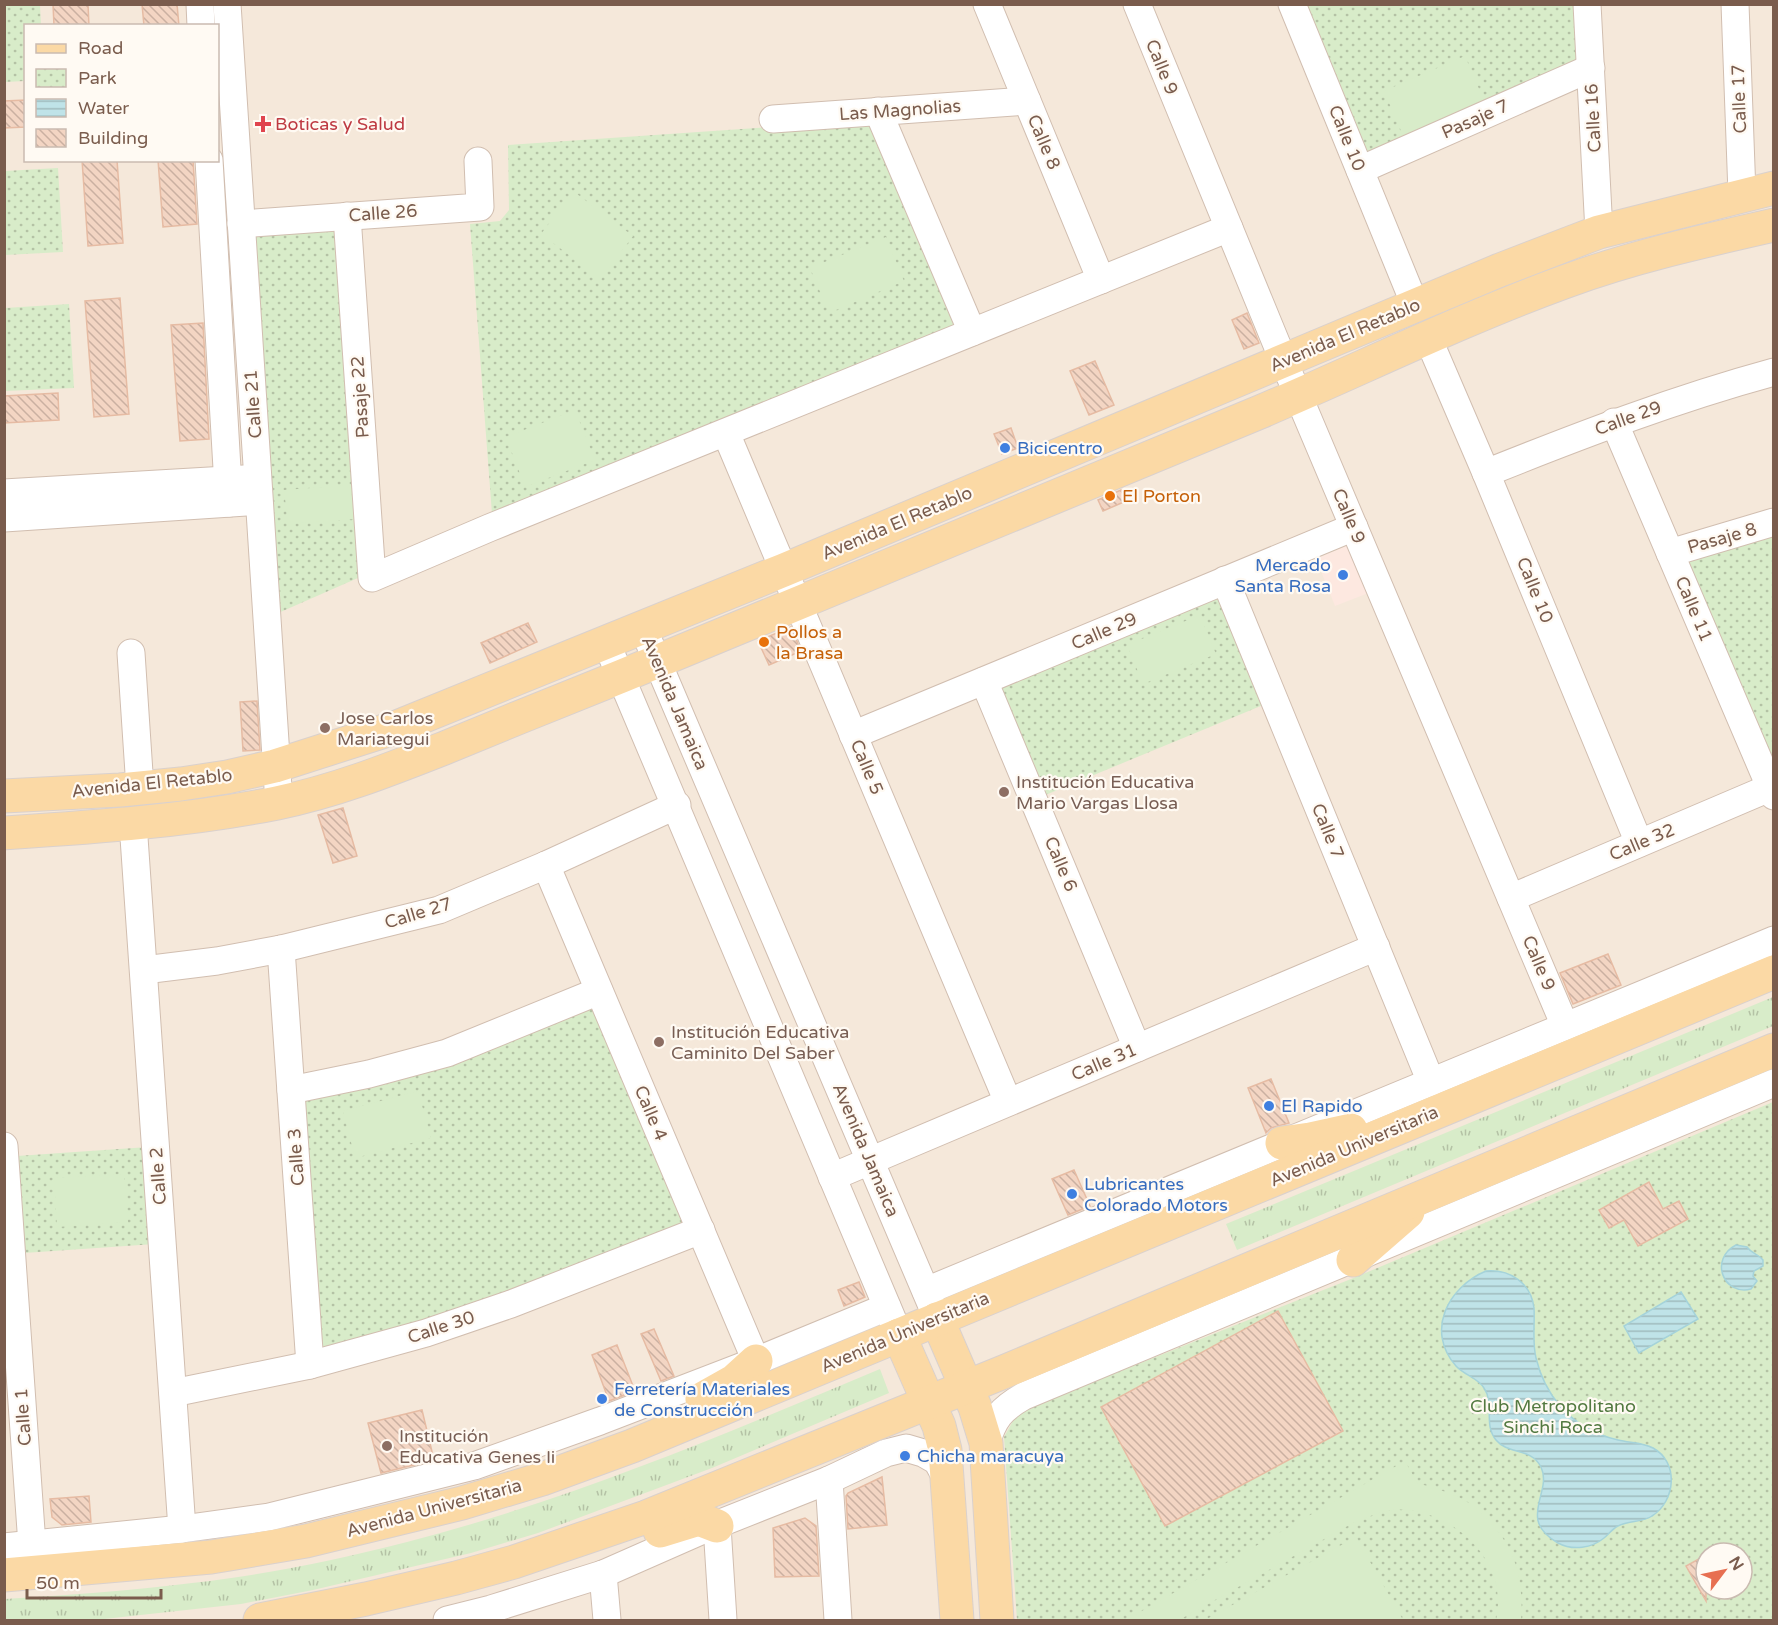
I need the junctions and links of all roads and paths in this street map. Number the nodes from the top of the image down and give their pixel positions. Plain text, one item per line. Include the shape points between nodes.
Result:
1 (200, 4) edge
2 (227, 4) edge
3 (987, 4) edge
4 (1137, 4) edge
5 (1292, 4) edge
6 (1587, 4) edge
7 (1736, 4) edge
8 (201, 24) edge
9 (1591, 68) junction
10 (1027, 101) junction
11 (878, 111) junction
12 (772, 119) dead end
13 (478, 161) dead end
14 (209, 162) edge
15 (1360, 170) junction
16 (1773, 188) edge
17 (1742, 195) junction
18 (347, 216) junction
19 (241, 224) junction
20 (1773, 225) edge
21 (1229, 228) junction
22 (1599, 232) junction
23 (1101, 280) junction
24 (1415, 305) junction
25 (972, 333) junction
26 (1428, 338) junction
27 (1284, 362) junction
28 (1773, 372) edge
29 (1298, 396) junction
30 (1614, 422) junction
31 (726, 433) junction
32 (1486, 473) junction
33 (258, 490) junction
34 (228, 492) junction
35 (4, 493) edge
36 (4, 518) edge
37 (1773, 522) edge
38 (1354, 527) junction
39 (1670, 553) junction
40 (784, 570) junction
41 (1225, 580) junction
42 (799, 605) junction
43 (643, 628) junction
44 (606, 642) junction
45 (131, 653) dead end
46 (657, 662) junction
47 (621, 676) junction
48 (984, 681) junction
49 (853, 735) junction
50 (275, 766) junction
51 (140, 788) junction
52 (1772, 790) edge
53 (4, 796) edge
54 (279, 803) junction
55 (677, 805) junction
56 (134, 823) junction
57 (4, 833) edge
58 (1639, 843) junction
59 (546, 865) junction
60 (1511, 898) junction
61 (1773, 940) edge
62 (1376, 947) junction
63 (281, 949) junction
64 (144, 970) junction
65 (1773, 972) edge
66 (599, 991) junction
67 (1565, 1026) junction
68 (1137, 1048) junction
69 (1773, 1050) edge
70 (1431, 1082) junction
71 (1773, 1083) edge
72 (291, 1090) junction
73 (1008, 1102) junction
74 (852, 1117) junction
75 (1418, 1119) junction
76 (813, 1133) junction
77 (1282, 1143) junction
78 (4, 1146) edge
79 (870, 1161) junction
80 (832, 1177) junction
81 (1427, 1195) junction
82 (701, 1230) junction
83 (1353, 1260) junction
84 (932, 1305) junction
85 (893, 1321) junction
86 (756, 1361) junction
87 (310, 1365) junction
88 (966, 1387) junction
89 (173, 1393) junction
90 (928, 1402) junction
91 (986, 1443) junction
92 (632, 1446) junction
93 (829, 1480) junction
94 (948, 1481) junction
95 (717, 1526) junction
96 (182, 1529) junction
97 (576, 1542) junction
98 (32, 1545) junction
99 (4, 1547) edge
100 (603, 1574) junction
101 (4, 1575) edge
102 (491, 1615) edge
103 (260, 1620) edge
104 (447, 1620) edge
105 (607, 1620) edge
106 (723, 1620) edge
107 (838, 1620) edge
108 (957, 1620) edge
109 (998, 1620) edge

1 - 8 street
2 - 19 street, Calle 21
3 - 10 street, Calle 8
4 - 21 street, Calle 9
5 - 15 street, Calle 10
6 - 9 street, Calle 16
7 - 17 street, Calle 17
9 - 15 street, Pasaje 7
9 - 22 street, Calle 16
10 - 11 street, Las Magnolias
10 - 23 street, Calle 8
11 - 12 street, Las Magnolias
11 - 25 street
13 - 18 street, Calle 26 via 480,207
14 - 34 street, Calle 21
15 - 24 street, Calle 10
16 - 17 main road, Avenida El Retablo
17 - 22 main road, Avenida El Retablo
18 - 19 street, Calle 26
18 - 31 street, Pasaje 22 via 372,578
19 - 33 street, Calle 21
20 - 26 main road, Avenida El Retablo via 1681,246 1566,282
21 - 23 street
21 - 27 street, Calle 9
22 - 24 main road, Avenida El Retablo
23 - 25 street
24 - 27 main road, Avenida El Retablo
25 - 31 street
26 - 29 main road, Avenida El Retablo
26 - 32 street, Calle 10
27 - 29 street, Calle 9
27 - 40 main road, Avenida El Retablo
28 - 30 street, Calle 29
29 - 38 street, Calle 9
29 - 42 main road, Avenida El Retablo
30 - 32 street, Calle 29
30 - 39 street, Calle 11
31 - 40 street, Calle 5
32 - 58 street, Calle 10
33 - 34 street
33 - 50 street, Calle 21
34 - 35 street
34 - 36 street
37 - 39 street, Pasaje 8
38 - 41 street, Calle 29
38 - 60 street, Calle 9
39 - 52 street, Calle 11
40 - 42 street, Calle 5
40 - 43 main road, Avenida El Retablo
41 - 48 street, Calle 29
41 - 62 street, Calle 7
42 - 46 main road, Avenida El Retablo
42 - 49 street, Calle 5
43 - 44 main road, Avenida El Retablo
43 - 46 street, Avenida Jamaica
44 - 47 street
44 - 50 main road, Avenida El Retablo via 397,727
45 - 51 street
46 - 47 main road, Avenida El Retablo
46 - 74 street, Avenida Jamaica
47 - 54 main road, Avenida El Retablo via 338,788
47 - 55 street
48 - 49 street, Calle 29
48 - 68 street, Calle 6
49 - 73 street, Calle 5
50 - 51 main road, Avenida El Retablo via 227,777
50 - 54 street, Calle 21
51 - 53 main road, Avenida El Retablo
52 - 58 street, Calle 32
54 - 56 main road, Avenida El Retablo
55 - 59 street, Calle 27
55 - 76 street
56 - 57 main road, Avenida El Retablo
56 - 64 street, Calle 2
58 - 60 street, Calle 32
59 - 63 street, Calle 27 via 439,910
59 - 66 street, Calle 4
60 - 67 street, Calle 9
61 - 67 street, Avenida Universitaria
62 - 68 street, Calle 31
62 - 70 street, Calle 7
63 - 64 street, Calle 27
63 - 72 street, Calle 3
64 - 89 street, Calle 2
65 - 75 main road, Avenida Universitaria
66 - 72 street via 447,1053
66 - 82 street, Calle 4
67 - 70 street, Avenida Universitaria
68 - 73 street, Calle 31
69 - 81 main road
70 - 77 street, Avenida Universitaria
71 - 83 street
72 - 87 street, Calle 3
73 - 79 street, Calle 31
74 - 76 street via 834,1131
74 - 79 street, Avenida Jamaica
75 - 77 main road
75 - 84 main road, Avenida Universitaria
76 - 80 street
77 - 84 street, Avenida Universitaria
78 - 98 street, Calle 1
79 - 80 street, Calle 31
79 - 84 street, Avenida Jamaica
80 - 85 street
81 - 83 main road
81 - 88 main road
82 - 86 street, Calle 4
82 - 87 street, Calle 30 via 490,1311
83 - 91 street via 1024,1396 999,1414
84 - 85 main road, Avenida Universitaria
84 - 88 main road, Avenida Jamaica
85 - 86 street, Avenida Universitaria
85 - 90 main road
85 - 92 main road, Avenida Universitaria
86 - 92 main road via 734,1381 660,1423
86 - 96 street, Avenida Universitaria via 474,1466 269,1517
87 - 89 street, Calle 30
88 - 90 main road
88 - 91 main road, Avenida Jamaica
89 - 96 street, Calle 2
90 - 94 main road via 939,1426
90 - 97 main road via 698,1497
91 - 109 main road, Avenida Jamaica
92 - 101 main road, Avenida Universitaria via 462,1503 306,1541 211,1557
93 - 94 street via 886,1453 906,1448 937,1461
93 - 95 street
93 - 107 street
94 - 108 main road
95 - 97 main road via 699,1518 623,1542
95 - 100 street
95 - 106 street
96 - 98 street, Avenida Universitaria
97 - 103 main road via 456,1578
98 - 99 street, Avenida Universitaria
100 - 102 street
100 - 105 street
102 - 104 street

